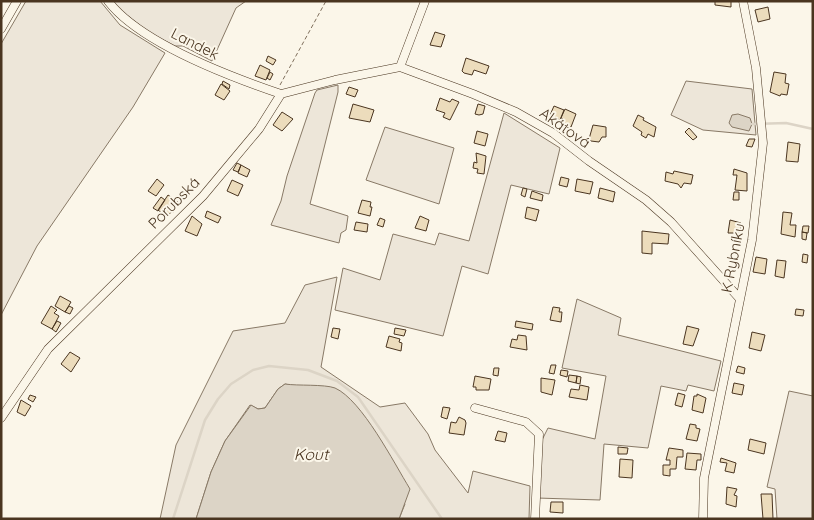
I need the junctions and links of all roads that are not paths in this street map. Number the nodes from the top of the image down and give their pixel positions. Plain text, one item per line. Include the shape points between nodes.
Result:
1 (17, 1) edge
2 (108, 1) edge
3 (425, 1) edge
4 (743, 1) edge
5 (1, 29) edge
6 (400, 67) junction
7 (279, 93) junction
8 (740, 298) junction
9 (476, 408) dead end
10 (1, 418) edge
11 (535, 519) edge
12 (703, 519) edge

1 - 5 street
2 - 7 street, Landek via 129,24 158,40 216,70
3 - 6 street
4 - 8 street, K Rybníku via 756,68 763,144 752,240
6 - 7 street
6 - 8 street, Akátová via 516,112 552,133 646,200 671,222
7 - 10 street, Porubská via 259,129 203,196 48,349
8 - 12 street, K Rybníku via 704,478
9 - 11 street via 526,422 539,434

